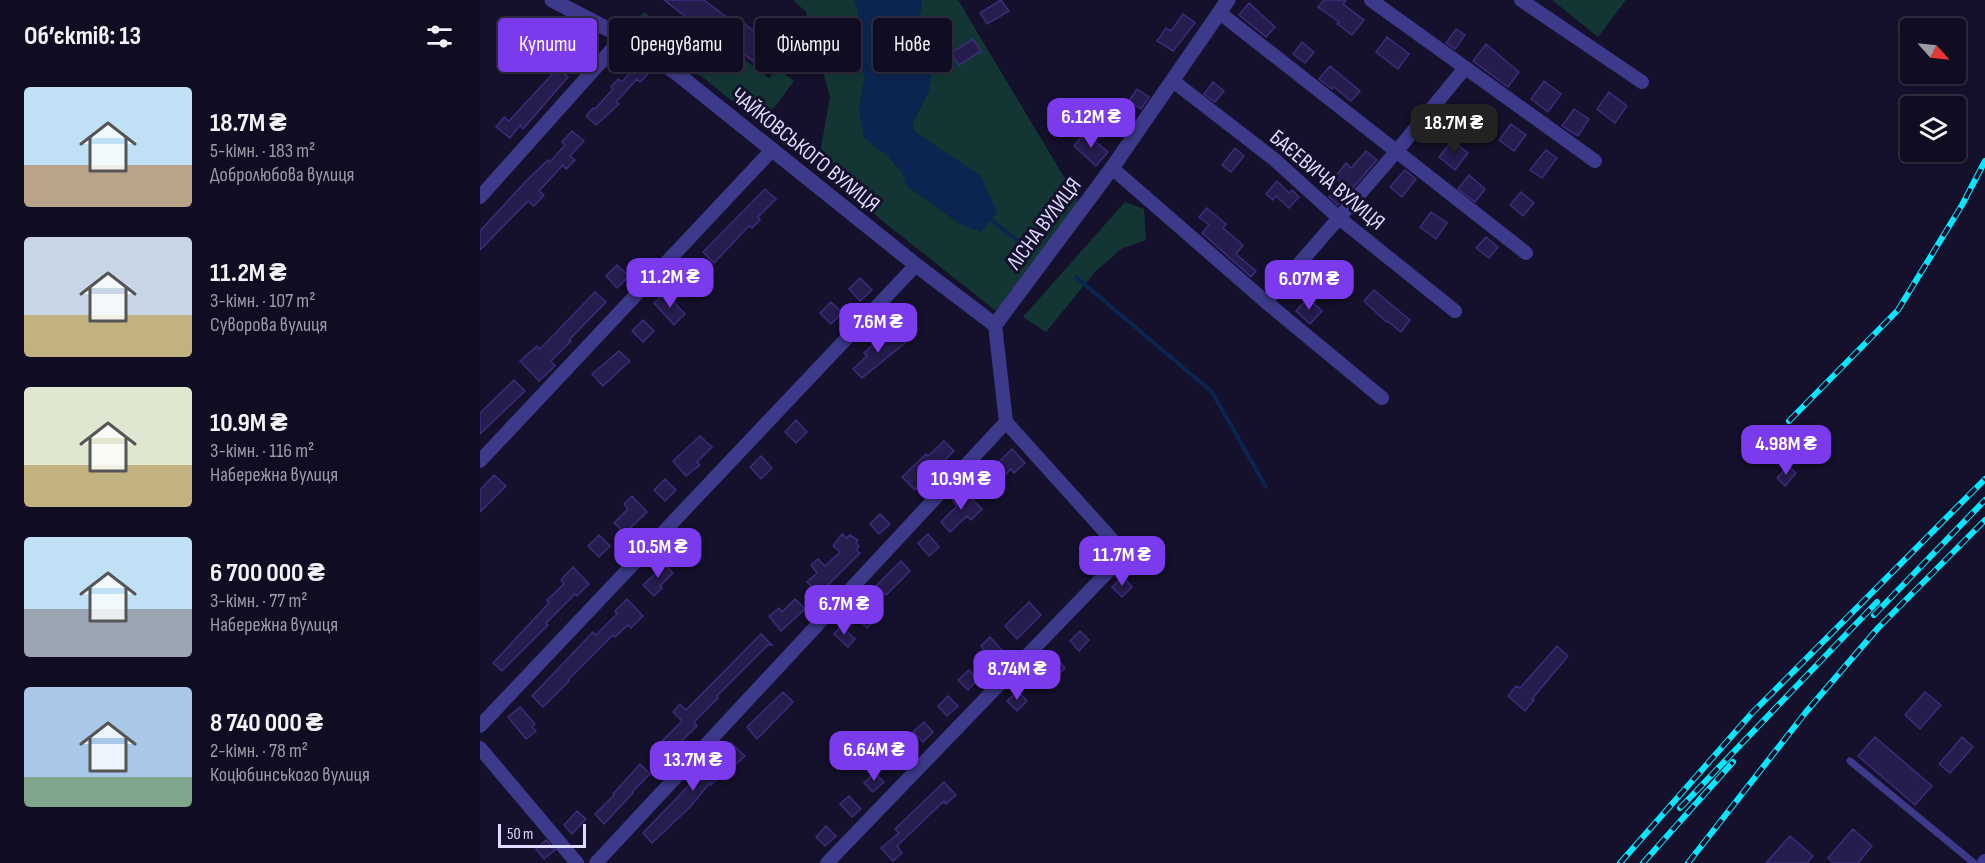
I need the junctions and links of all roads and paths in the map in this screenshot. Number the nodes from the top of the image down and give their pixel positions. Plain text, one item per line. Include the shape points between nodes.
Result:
1 (552, 0) edge
2 (1371, 0) edge
3 (1521, 0) edge
4 (1224, 7) edge
5 (609, 30) edge
6 (609, 53) edge
7 (1465, 68) junction
8 (675, 72) edge
9 (1173, 81) junction
10 (1642, 82) dead end
11 (772, 150) junction
12 (1396, 152) junction
13 (1595, 161) dead end
14 (1112, 168) junction
15 (480, 197) edge
16 (1339, 218) junction
17 (1526, 253) dead end
18 (916, 265) junction
19 (1266, 302) junction
20 (1455, 311) dead end
21 (995, 325) junction
22 (1382, 398) dead end
23 (1006, 422) junction
24 (480, 461) edge
25 (480, 726) edge
26 (480, 748) edge
27 (1850, 761) dead end
28 (577, 863) edge
29 (596, 863) edge
30 (827, 863) edge
31 (1974, 863) edge

1 - 5 street, ЧАЙКОВСЬКОГО ВУЛИЦЯ
2 - 7 street
3 - 10 street
4 - 9 street, ЛІСНА ВУЛИЦЯ
4 - 12 street
6 - 15 street
7 - 12 street
7 - 13 street
8 - 11 street, ЧАЙКОВСЬКОГО ВУЛИЦЯ
9 - 14 street, ЛІСНА ВУЛИЦЯ
9 - 16 street, БАЄЕВИЧА ВУЛИЦЯ via 1275,160
11 - 18 street, ЧАЙКОВСЬКОГО ВУЛИЦЯ
11 - 24 street
12 - 16 street
12 - 17 street
14 - 19 street
14 - 21 street, ЛІСНА ВУЛИЦЯ
16 - 19 street
16 - 20 street, БАЄЕВИЧА ВУЛИЦЯ
18 - 21 street, ЧАЙКОВСЬКОГО ВУЛИЦЯ
18 - 25 street
19 - 22 street
21 - 23 street
23 - 29 street
23 - 30 street via 1125,554
26 - 28 street
27 - 31 lane

